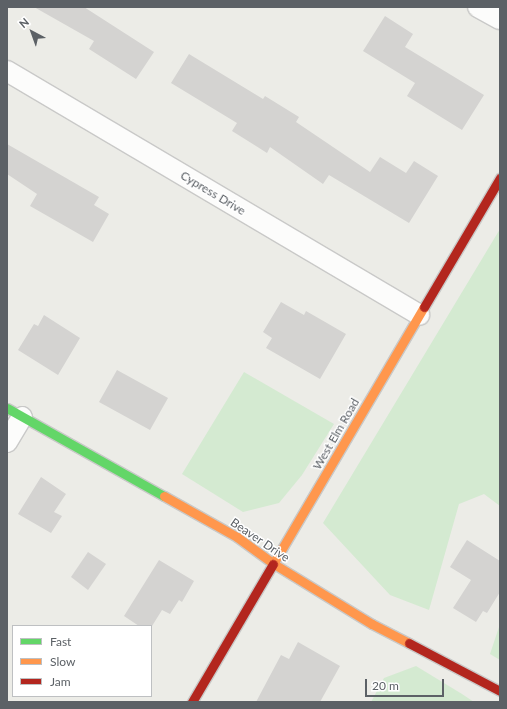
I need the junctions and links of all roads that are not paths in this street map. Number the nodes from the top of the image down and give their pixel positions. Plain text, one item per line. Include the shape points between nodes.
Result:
1 (478, 7) edge
2 (500, 19) edge
3 (7, 71) edge
4 (500, 178) edge
5 (419, 315) junction
6 (14, 413) edge
7 (7, 442) edge
8 (274, 564) junction
9 (500, 691) edge
10 (192, 702) edge

1 - 2 street
3 - 5 street, Cypress Drive
4 - 5 street, West Elm Road
5 - 8 street, West Elm Road
6 - 7 street
6 - 8 street, Beaver Drive via 237,537
8 - 9 street, Beaver Drive via 372,624
8 - 10 street, West Elm Road

